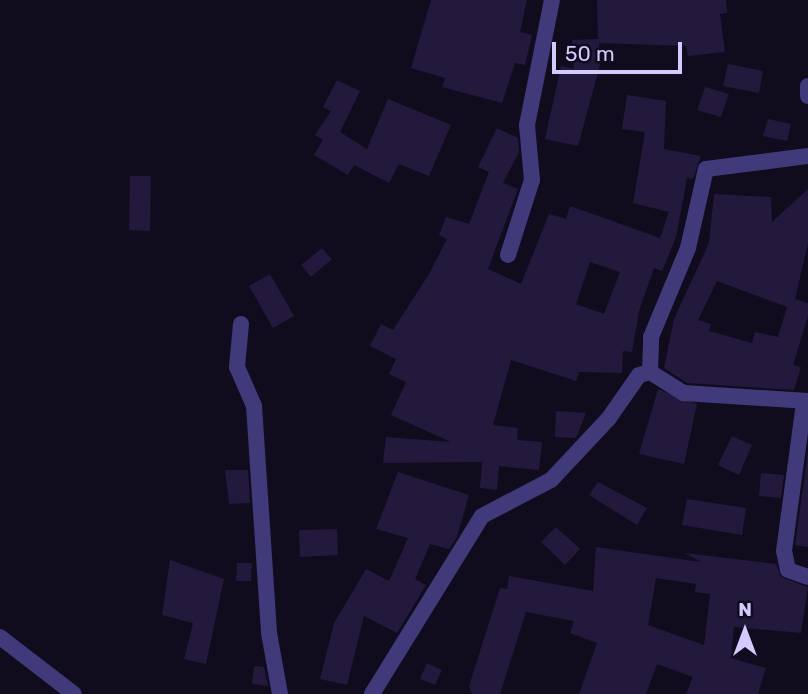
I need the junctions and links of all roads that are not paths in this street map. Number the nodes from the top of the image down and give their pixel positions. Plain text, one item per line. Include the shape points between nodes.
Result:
1 (552, 0) edge
2 (808, 86) edge
3 (808, 96) edge
4 (808, 156) edge
5 (508, 256) dead end
6 (241, 324) dead end
7 (650, 372) junction
8 (806, 402) edge
9 (808, 577) edge
10 (0, 638) edge
11 (74, 694) edge
12 (280, 694) edge
13 (372, 694) edge

1 - 5 street via 527,125 532,180
2 - 3 street
4 - 7 street via 706,169 688,248 651,337
6 - 12 street via 237,367 254,405 268,633
7 - 8 street via 684,393
7 - 13 street via 639,375 609,418 551,480 482,516
8 - 9 street via 784,551 788,570
10 - 11 street

